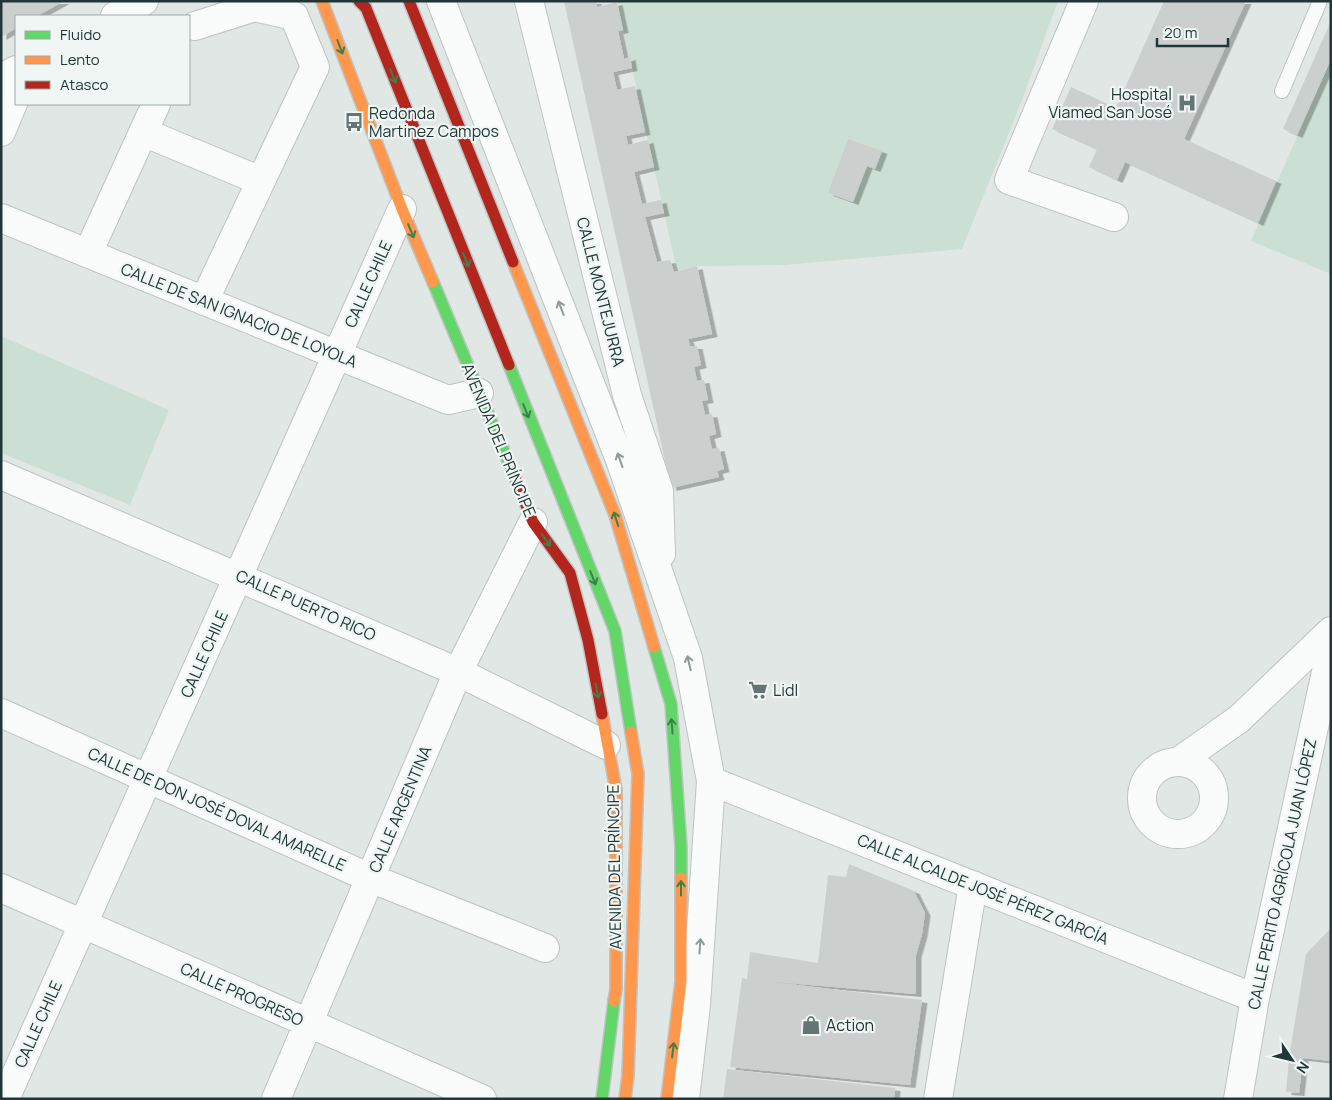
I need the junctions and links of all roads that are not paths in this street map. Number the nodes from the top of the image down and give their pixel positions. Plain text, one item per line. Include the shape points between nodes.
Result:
1 (144, 1) edge
2 (322, 1) edge
3 (359, 1) edge
4 (409, 1) edge
5 (441, 1) edge
6 (529, 1) edge
7 (1084, 1) edge
8 (1320, 1) edge
9 (117, 15) edge
10 (195, 26) dead end
11 (15, 71) edge
12 (1, 78) edge
13 (1282, 90) dead end
14 (15, 98) edge
15 (156, 105) edge
16 (1, 132) edge
17 (144, 132) junction
18 (261, 181) junction
19 (402, 209) junction
20 (1114, 217) dead end
21 (1, 218) edge
22 (88, 254) junction
23 (204, 301) junction
24 (337, 355) junction
25 (479, 393) junction
26 (1, 474) edge
27 (533, 522) junction
28 (238, 576) junction
29 (662, 583) junction
30 (1331, 631) edge
31 (1331, 649) edge
32 (458, 672) junction
33 (1, 712) edge
34 (606, 745) junction
35 (1178, 762) dead end
36 (149, 778) junction
37 (711, 781) junction
38 (370, 878) junction
39 (972, 885) junction
40 (1, 888) edge
41 (82, 924) junction
42 (545, 948) dead end
43 (1254, 998) junction
44 (308, 1023) junction
45 (4, 1099) edge
46 (276, 1099) edge
47 (482, 1099) edge
48 (602, 1099) edge
49 (625, 1099) edge
50 (667, 1099) edge
51 (684, 1099) edge
52 (938, 1099) edge
53 (1238, 1099) edge

1 - 9 street
2 -> 19 main road, AVENIDA DEL PRÍNCIPE
3 -> 49 main road, AVENIDA DEL PRÍNCIPE via 370,17 615,631 638,774
50 -> 4 main road via 681,981 681,847 671,704 614,515
29 -> 5 street via 620,460
6 - 29 street, CALLE MONTEJURRA via 627,395 659,491
7 - 20 street via 1009,180
8 - 13 lane
10 - 18 street via 255,7 294,16 315,67
11 - 12 street
14 - 16 street
15 - 17 street
17 - 18 street
17 - 22 street
18 - 23 street
19 - 24 street, CALLE CHILE
19 -> 25 main road, AVENIDA DEL PRÍNCIPE
21 - 22 street, CALLE DE SAN IGNACIO DE LOYOLA
22 - 23 street, CALLE DE SAN IGNACIO DE LOYOLA
23 - 24 street, CALLE DE SAN IGNACIO DE LOYOLA
24 - 25 street, CALLE DE SAN IGNACIO DE LOYOLA via 448,400
24 - 28 street, CALLE CHILE
25 - 27 main road, AVENIDA DEL PRÍNCIPE
26 - 28 street, CALLE PUERTO RICO
27 - 32 street, CALLE ARGENTINA
27 -> 34 main road, AVENIDA DEL PRÍNCIPE via 570,573 588,640
28 - 32 street, CALLE PUERTO RICO
28 - 36 street, CALLE CHILE
37 -> 29 street via 688,658
30 - 35 street via 1239,719
31 - 43 street, CALLE PERITO AGRÍCOLA JUAN LÓPEZ
32 - 34 street, CALLE PUERTO RICO
32 - 38 street, CALLE ARGENTINA
33 - 36 street, CALLE DE DON JOSÉ DOVAL AMARELLE
34 - 48 main road, AVENIDA DEL PRÍNCIPE via 616,790 616,989
36 - 38 street, CALLE DE DON JOSÉ DOVAL AMARELLE
36 - 41 street, CALLE CHILE
37 - 39 street, CALLE ALCALDE JOSÉ PÉREZ GARCÍA
51 -> 37 street via 696,1005
38 - 42 street, CALLE DE DON JOSÉ DOVAL AMARELLE
38 - 44 street, CALLE ARGENTINA
39 - 43 street, CALLE ALCALDE JOSÉ PÉREZ GARCÍA
39 - 52 street
40 - 41 street, CALLE PROGRESO
41 - 44 street, CALLE PROGRESO
41 - 45 street, CALLE CHILE
43 - 53 street, CALLE PERITO AGRÍCOLA JUAN LÓPEZ
44 - 46 street, CALLE ARGENTINA
44 - 47 street, CALLE PROGRESO

